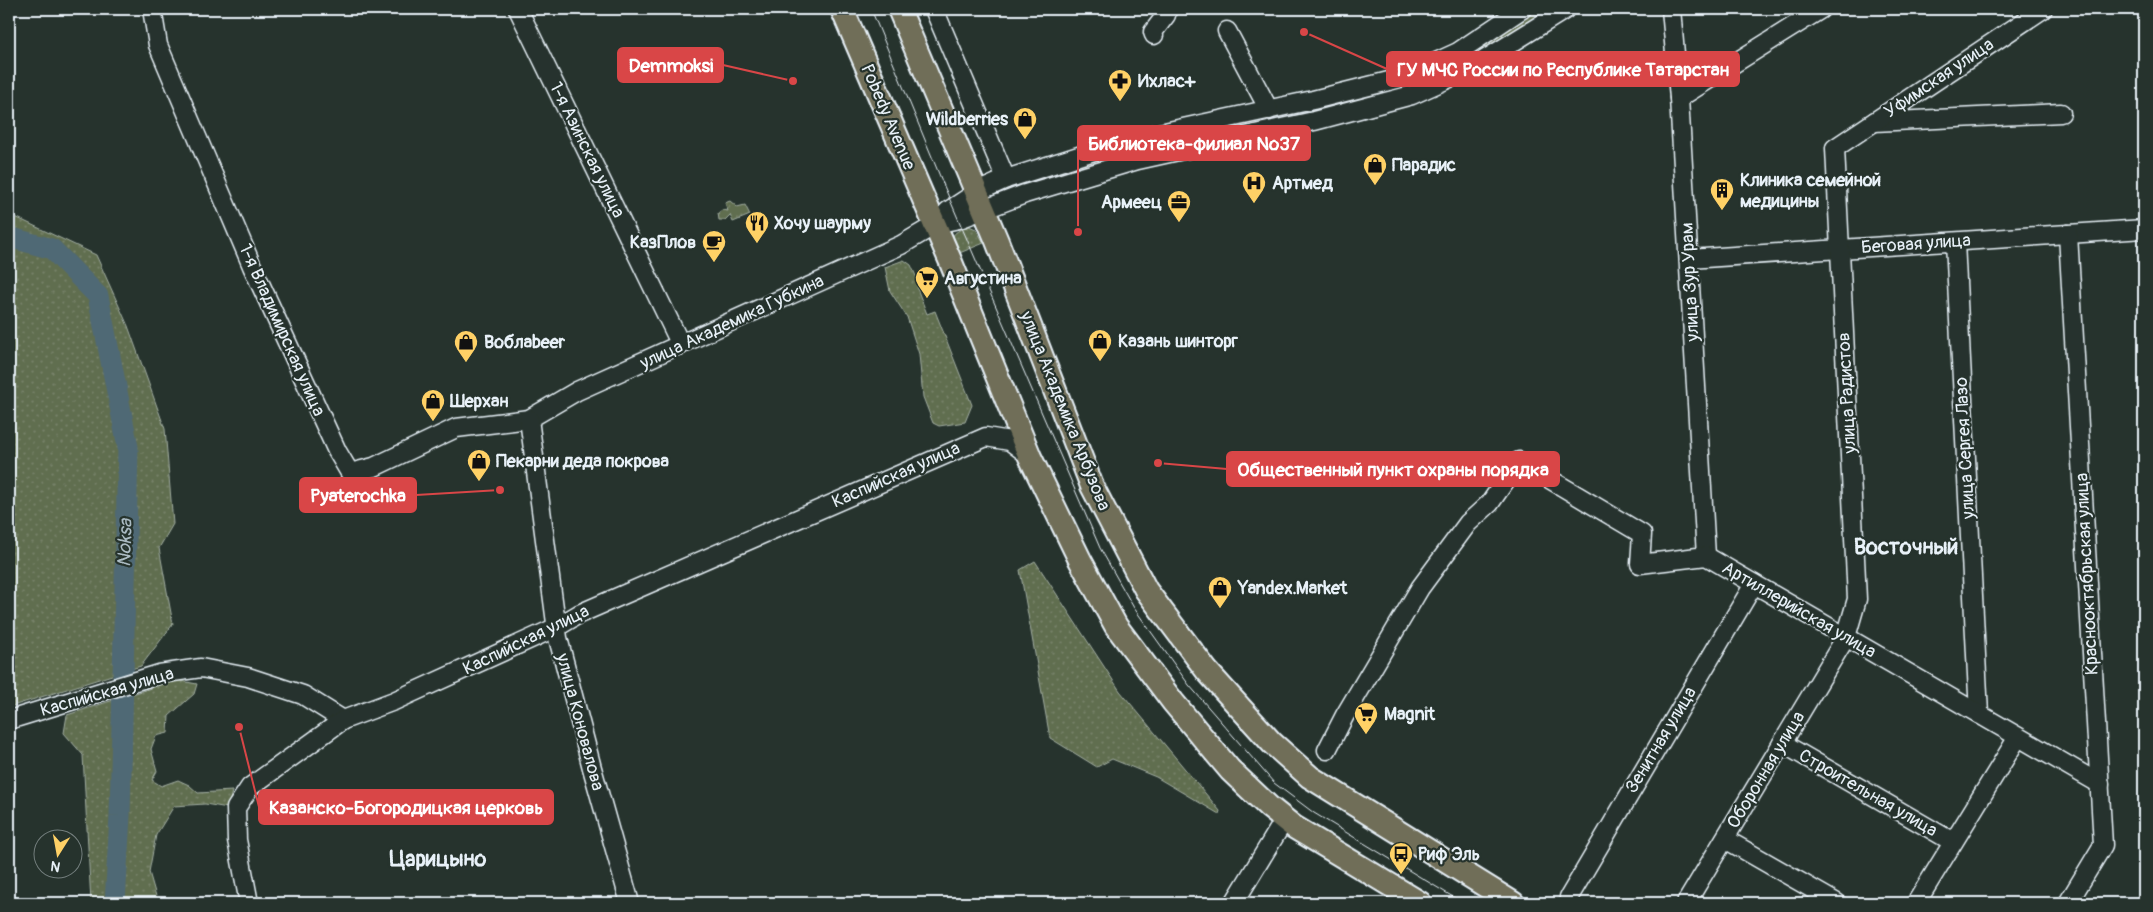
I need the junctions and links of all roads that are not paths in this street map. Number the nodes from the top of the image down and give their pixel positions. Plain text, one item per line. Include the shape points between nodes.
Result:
1 (152, 9) edge
2 (518, 9) edge
3 (842, 9) edge
4 (899, 9) edge
5 (934, 9) edge
6 (1167, 9) edge
7 (1522, 9) edge
8 (1566, 9) edge
9 (1671, 9) edge
10 (1821, 9) edge
11 (2043, 9) edge
12 (1227, 31) dead end
13 (1154, 35) dead end
14 (1679, 98) junction
15 (1269, 110) junction
16 (2061, 113) dead end
17 (1873, 122) junction
18 (1835, 148) joint
19 (1006, 179) junction
20 (980, 201) junction
21 (934, 225) junction
22 (2144, 229) edge
23 (2068, 234) junction
24 (1955, 242) junction
25 (1840, 249) junction
26 (1689, 259) junction
27 (681, 345) junction
28 (529, 419) junction
29 (1030, 457) junction
30 (1706, 556) junction
31 (1754, 584) junction
32 (557, 627) junction
33 (1846, 637) junction
34 (1979, 714) junction
35 (9, 720) edge
36 (343, 720) junction
37 (2018, 737) junction
38 (1782, 743) junction
39 (1327, 750) dead end
40 (2100, 784) junction
41 (1285, 820) junction
42 (1725, 839) junction
43 (1953, 842) junction
44 (1568, 897) dead end
45 (249, 903) edge
46 (630, 903) edge
47 (1234, 903) edge
48 (1420, 903) edge
49 (1513, 903) edge
50 (1686, 903) edge
51 (1837, 903) edge
52 (1916, 903) edge
53 (2068, 903) edge

1 - 28 street, 1-я Владимирская улица via 158,45 252,266 350,473 374,467 456,428
2 - 27 street, 1-я Азинская улица
3 - 21 main road, Pobedy Avenue
4 - 20 main road
5 - 19 street
6 - 13 street
7 - 15 street via 1458,52 1401,78
8 - 20 street via 1470,69 1412,95 1314,121 1138,160 1025,194
9 - 14 street, улица Зур Урам
10 - 14 street
11 - 17 street, Уфимская улица
12 - 15 street
14 - 26 street, улица Зур Урам
15 - 19 street via 1132,139
16 - 17 street
17 - 18 street, Уфимская улица
18 - 25 street, улица Радистов
19 - 20 street
20 - 21 street, улица Академика Губкина via 948,211
20 - 49 main road, улица Академика Арбузова via 1092,486 1146,590 1202,663 1272,743 1310,777
21 - 27 street, улица Академика Губкина via 901,245
21 - 29 main road
22 - 23 street, Беговая улица
23 - 24 street, Беговая улица
23 - 40 street, Краснооктябрьская улица
24 - 25 street, Беговая улица
24 - 34 street, улица Сергея Лазо
25 - 26 street, Беговая улица
25 - 33 street, улица Радистов via 1857,599
26 - 30 street, улица Зур Урам
27 - 28 street, улица Академика Губкина via 577,391
28 - 32 street, улица Коновалова
29 - 32 street, Каспийская улица via 1010,441 986,437 579,614
29 - 41 main road via 1116,626 1230,770
30 - 31 street, Артиллерийская улица
30 - 39 street, Артиллерийская улица via 1640,564 1642,534 1519,460 1490,503 1468,523 1420,588
31 - 33 street, Артиллерийская улица
31 - 44 street, Зенитная улица
32 - 36 street, Каспийская улица via 394,701
32 - 46 street, улица Коновалова
33 - 34 street, Артиллерийская улица
33 - 38 street, Оборонная улица
34 - 37 street, Артиллерийская улица
35 - 36 street, Каспийская улица via 159,674 200,668 248,677 302,696
36 - 45 street via 250,787 236,808 237,840
37 - 40 street, Артиллерийская улица
37 - 43 street
38 - 42 street, Оборонная улица
38 - 43 street, Строительная улица
40 - 53 street, Краснооктябрьская улица via 2103,845
41 - 47 street
41 - 48 main road
42 - 50 street, Оборонная улица
42 - 51 street
43 - 52 street

